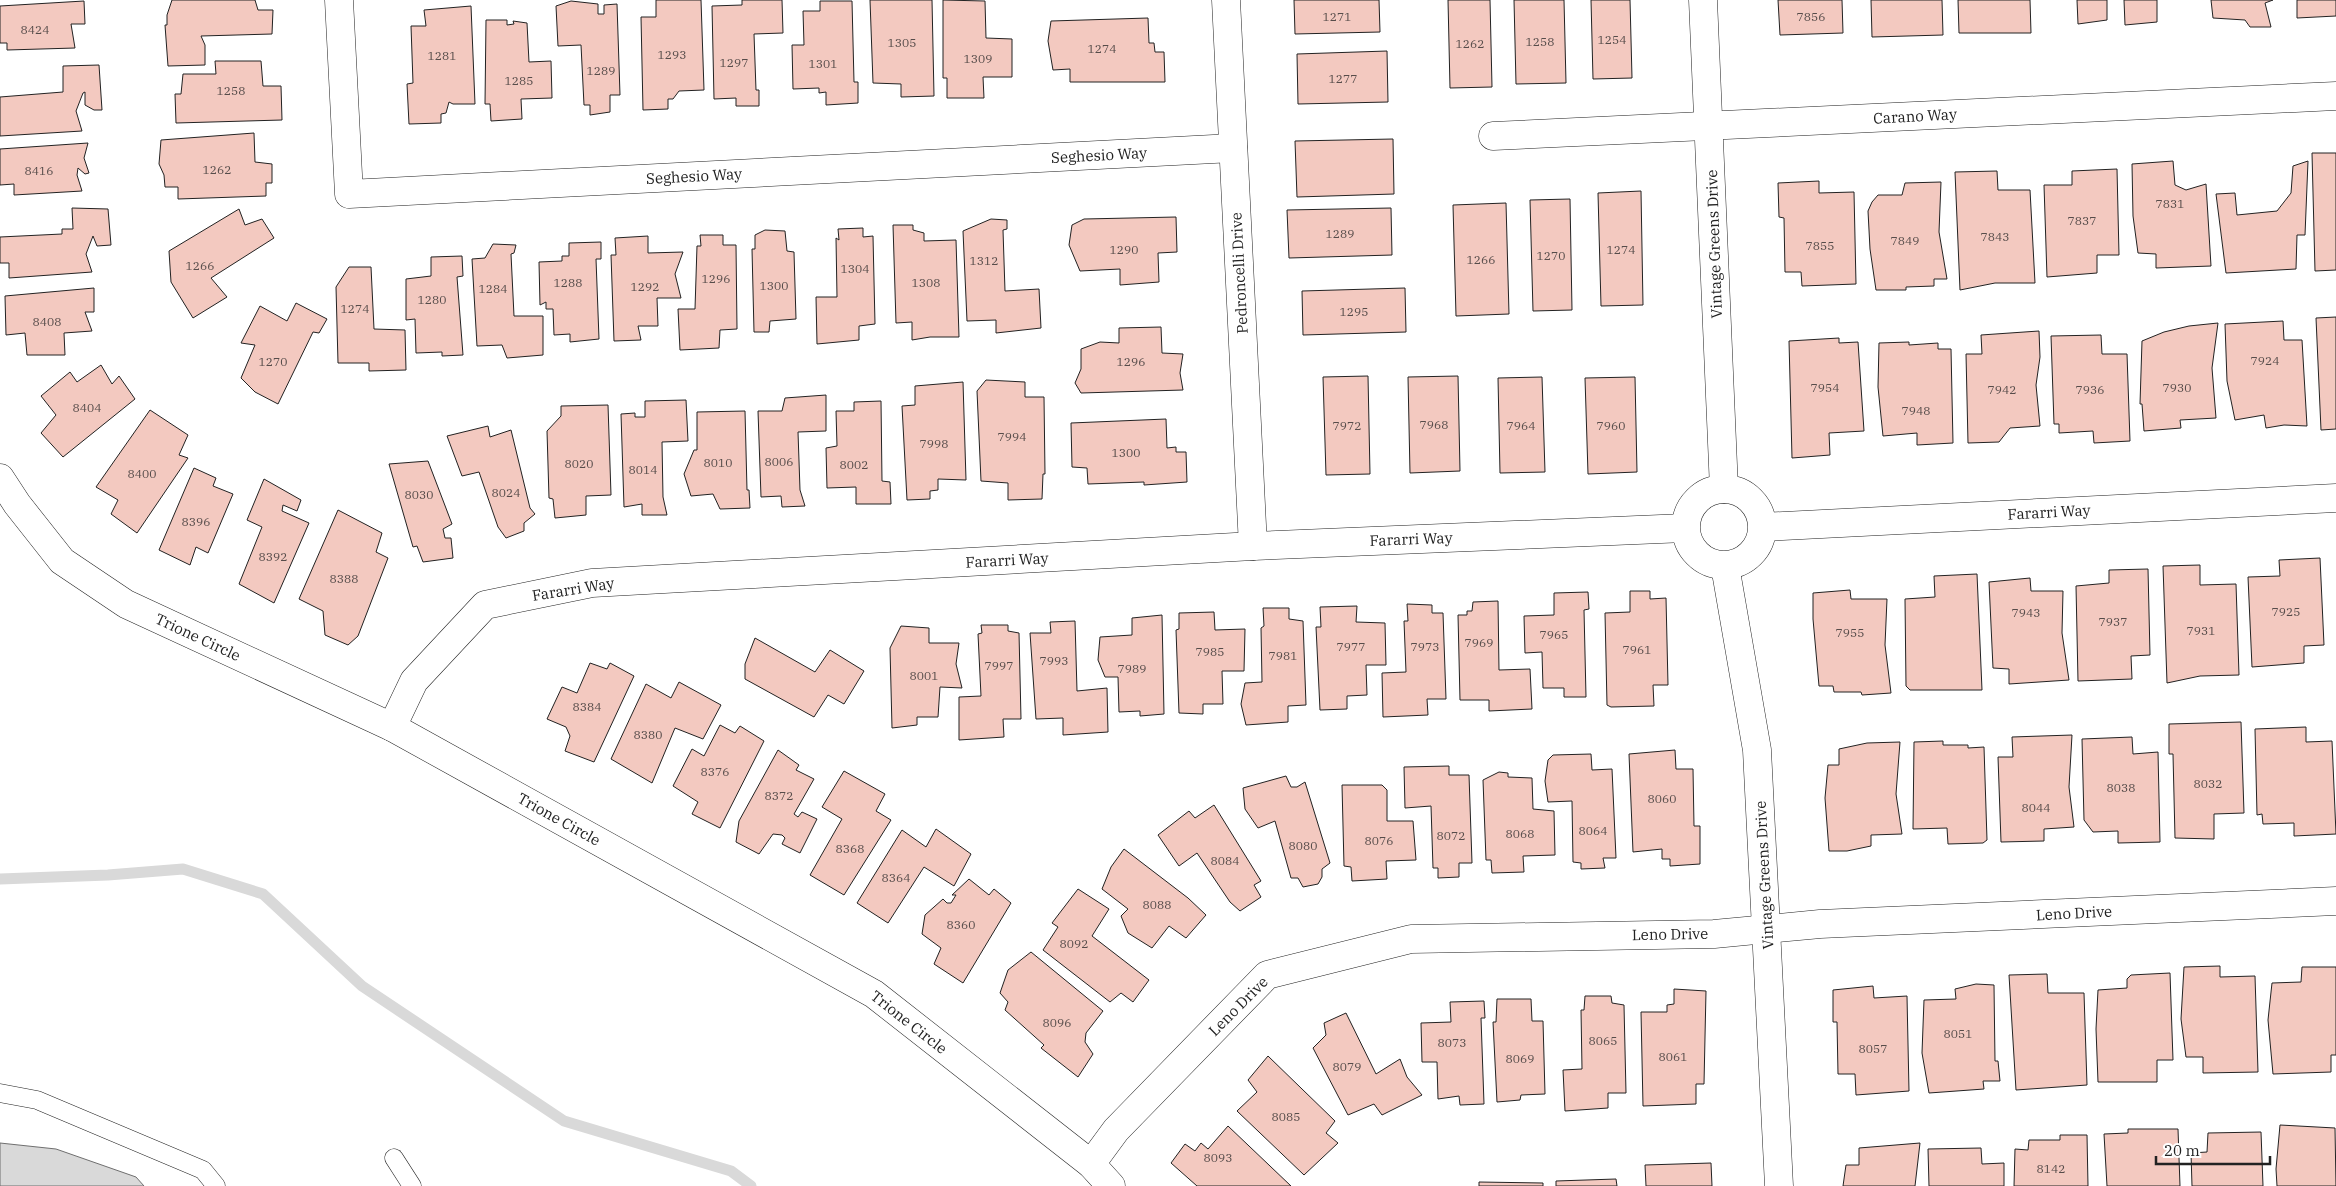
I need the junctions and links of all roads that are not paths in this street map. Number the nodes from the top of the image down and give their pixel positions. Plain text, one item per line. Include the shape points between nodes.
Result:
1 (339, 0) edge
2 (1226, 0) edge
3 (1703, 0) edge
4 (2336, 96) edge
5 (1709, 126) junction
6 (1493, 136) dead end
7 (1233, 148) junction
8 (0, 478) edge
9 (1724, 488) junction
10 (2336, 498) edge
11 (1763, 527) junction
12 (1685, 528) junction
13 (1254, 546) junction
14 (1725, 566) junction
15 (392, 727) junction
16 (2336, 901) edge
17 (1767, 930) junction
18 (0, 1093) edge
19 (394, 1158) dead end
20 (1091, 1164) junction
21 (216, 1186) edge
22 (412, 1186) edge
23 (1111, 1186) edge
24 (1779, 1186) edge

1 - 7 street, Seghesio Way via 348,194
2 - 7 street, Pedroncelli Drive
3 - 5 street, Vintage Greens Drive
4 - 5 street, Carano Way
5 - 6 street, Carano Way
5 - 9 street, Vintage Greens Drive
7 - 13 street, Pedroncelli Drive
8 - 15 street, Trione Circle via 62,561 126,604
9 - 11 street via 1736,490 1751,500
9 - 12 street via 1712,490 1692,505
10 - 11 street, Fararri Way
11 - 14 street via 1761,538 1748,558
12 - 13 street, Fararri Way
12 - 14 street via 1693,551 1713,565
13 - 15 street, Fararri Way via 592,583 485,605 414,681
14 - 17 street, Vintage Greens Drive via 1757,750
15 - 20 street, Trione Circle via 874,994
16 - 17 street, Leno Drive
17 - 20 street, Leno Drive via 1714,934 1411,939 1267,975 1116,1130
17 - 24 street, Vintage Greens Drive
18 - 21 lane via 36,1100 203,1170
19 - 22 lane
20 - 23 street, Trione Circle

